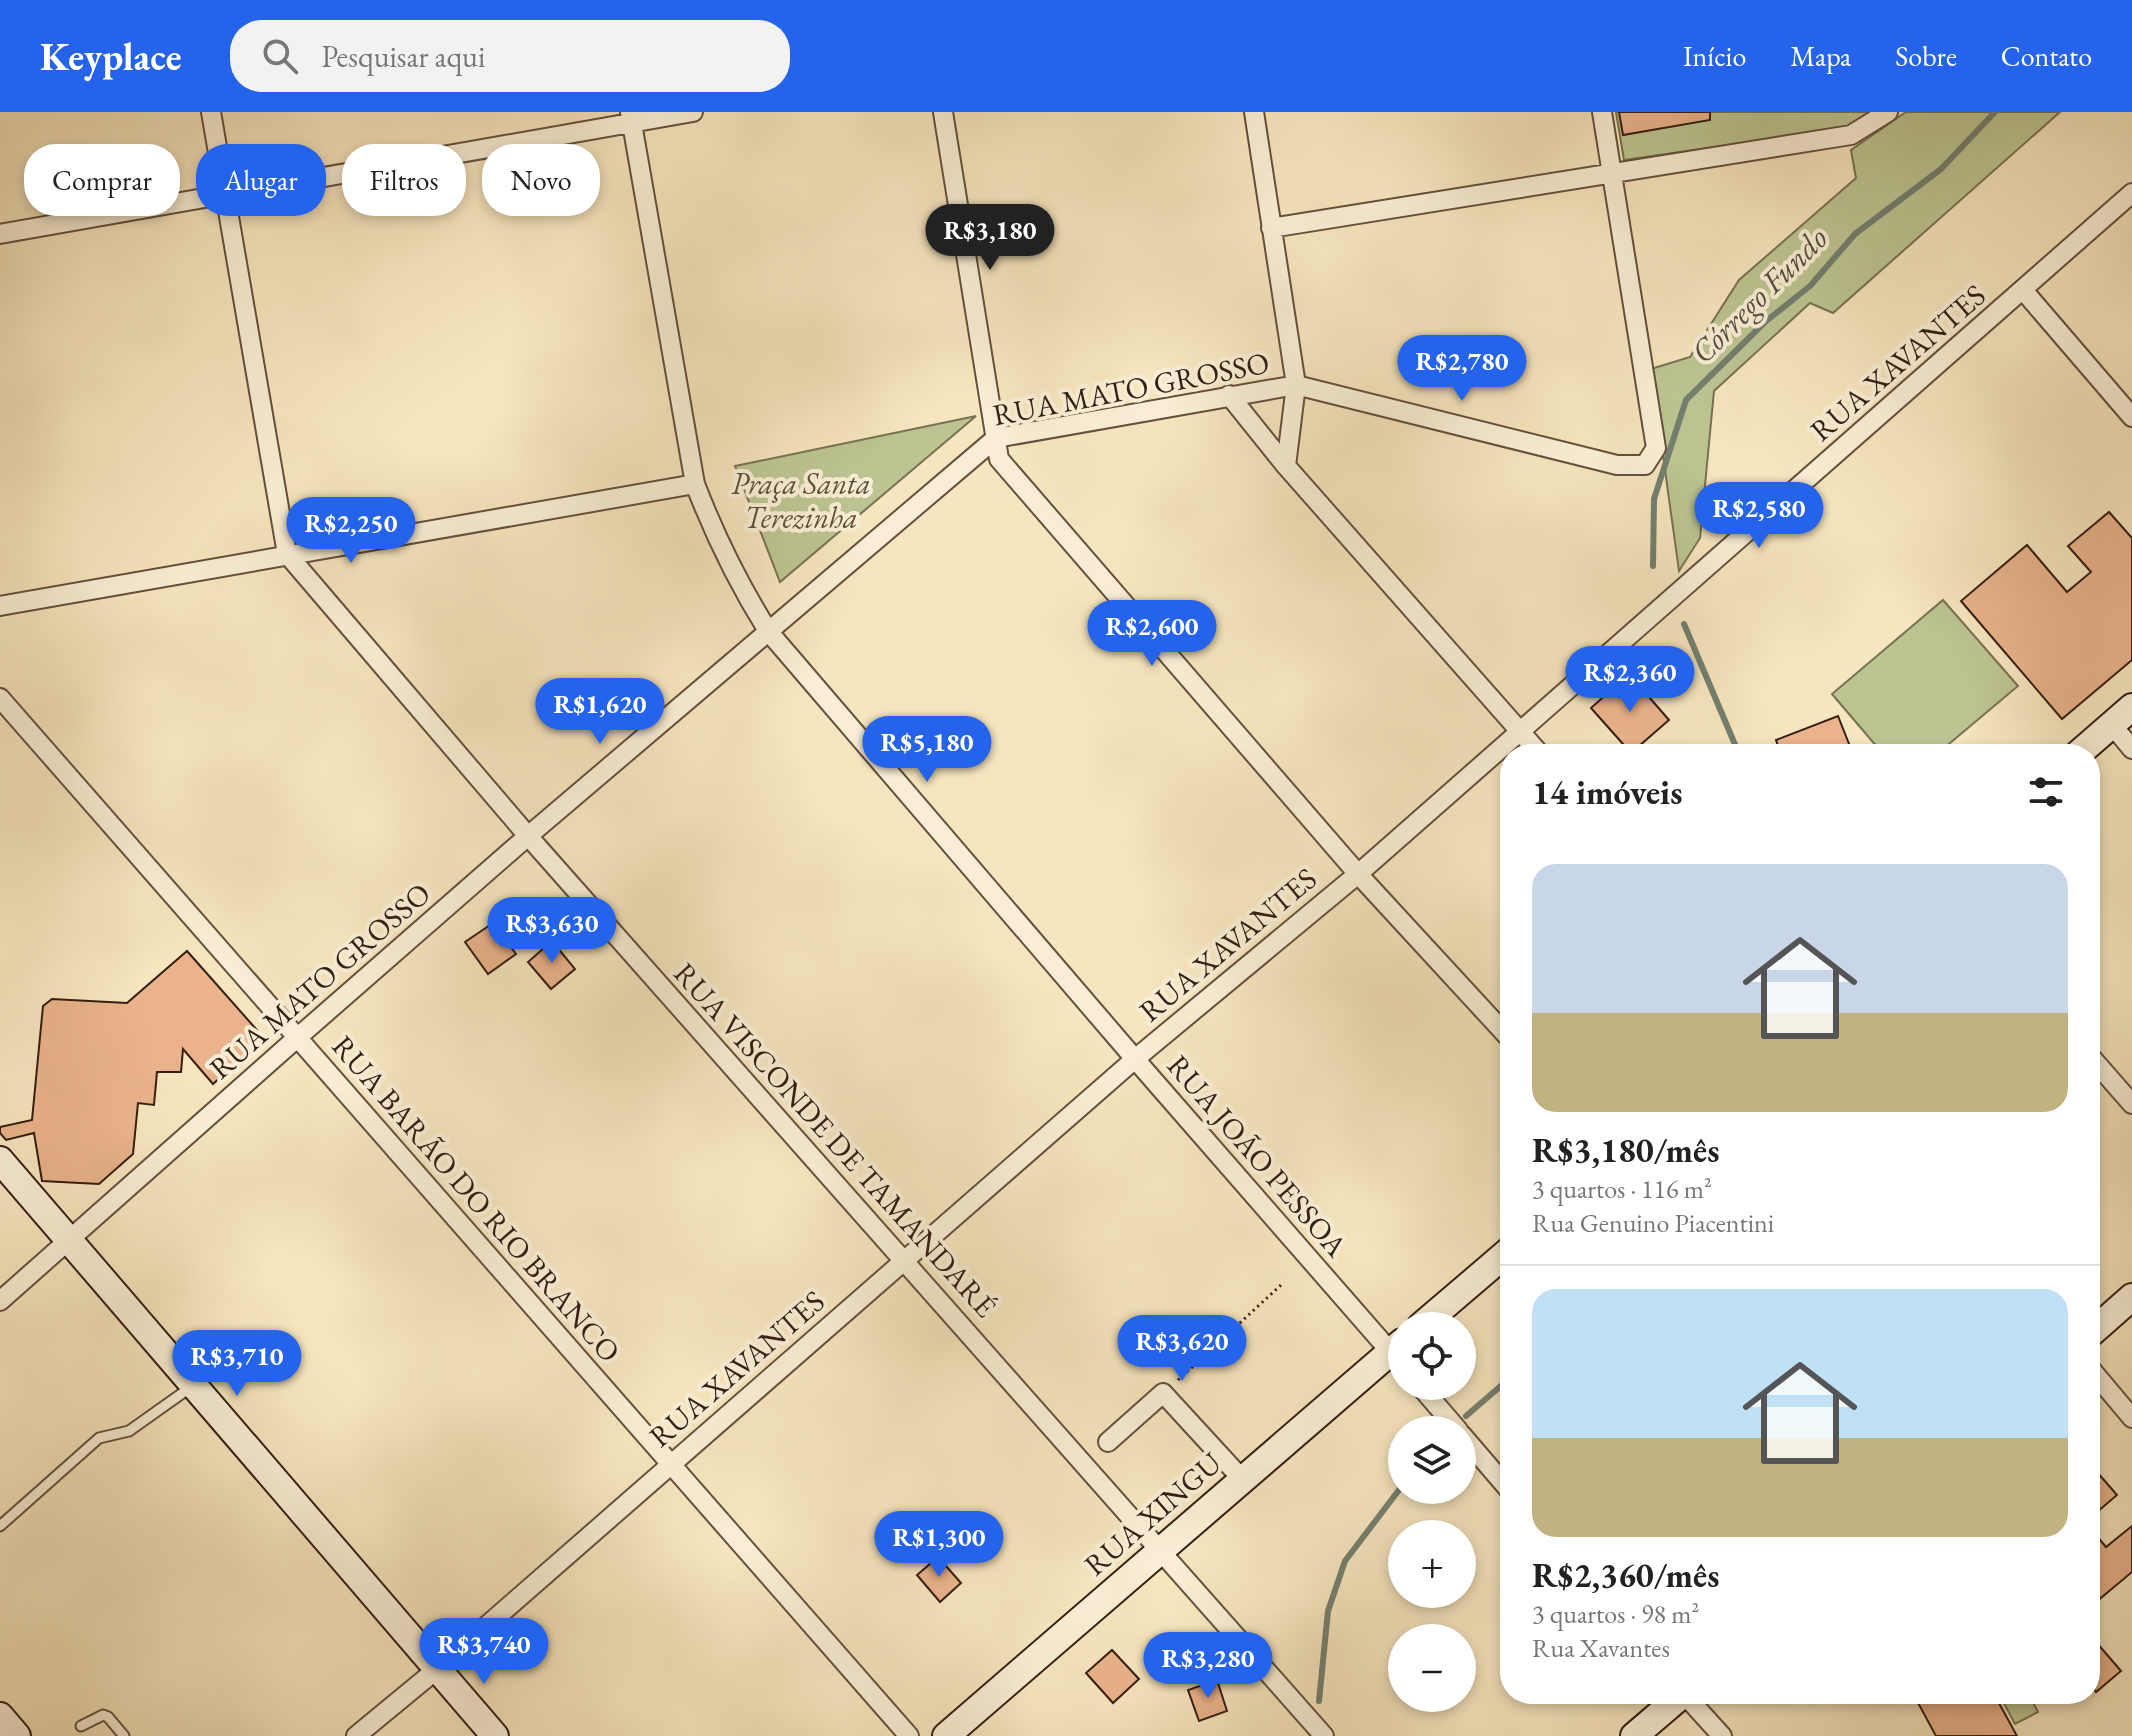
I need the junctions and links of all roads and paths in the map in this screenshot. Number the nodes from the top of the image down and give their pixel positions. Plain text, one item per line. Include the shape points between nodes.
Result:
1 (211, 112) edge
2 (693, 112) edge
3 (943, 112) edge
4 (1254, 112) edge
5 (1602, 112) edge
6 (1888, 112) edge
7 (631, 117) edge
8 (216, 144) edge
9 (1612, 173) junction
10 (326, 174) edge
11 (2132, 193) edge
12 (196, 198) edge
13 (228, 216) edge
14 (1271, 228) junction
15 (0, 234) edge
16 (2023, 290) junction
17 (1296, 385) junction
18 (1229, 395) junction
19 (2132, 417) edge
20 (996, 438) junction
21 (1286, 466) junction
22 (695, 484) junction
23 (287, 554) junction
24 (0, 606) edge
25 (768, 631) junction
26 (0, 698) edge
27 (2132, 707) edge
28 (2112, 725) junction
29 (1520, 731) junction
30 (1505, 744) edge
31 (1531, 744) edge
32 (2090, 744) edge
33 (1500, 749) edge
34 (2132, 749) edge
35 (528, 836) junction
36 (1358, 874) junction
37 (1500, 1028) edge
38 (298, 1037) junction
39 (1135, 1059) junction
40 (2100, 1067) edge
41 (2132, 1104) edge
42 (0, 1160) edge
43 (70, 1239) junction
44 (1500, 1259) edge
45 (903, 1260) junction
46 (1281, 1285) dead end
47 (2132, 1297) edge
48 (0, 1301) edge
49 (1437, 1312) edge
50 (2100, 1325) edge
51 (1388, 1342) edge
52 (1388, 1361) edge
53 (2100, 1380) edge
54 (194, 1385) junction
55 (1163, 1393) junction
56 (1432, 1400) edge
57 (1446, 1416) edge
58 (2132, 1418) edge
59 (1108, 1442) dead end
60 (1476, 1451) edge
61 (670, 1465) junction
62 (1242, 1479) junction
63 (1500, 1479) edge
64 (0, 1526) edge
65 (1161, 1549) junction
66 (436, 1670) junction
67 (1672, 1704) edge
68 (1693, 1704) edge
69 (0, 1716) edge
70 (81, 1726) dead end
71 (17, 1736) edge
72 (124, 1736) edge
73 (356, 1736) edge
74 (495, 1736) edge
75 (909, 1736) edge
76 (946, 1736) edge
77 (1324, 1736) edge
78 (1634, 1736) edge
79 (1722, 1736) edge

1 - 8 street
2 - 7 street
3 - 20 street
4 - 14 street
5 - 9 street
6 - 9 street via 1851,135
7 - 10 street
7 - 22 street, RUA JOÃO PESSOA
9 - 14 street
9 - 17 street via 1656,448 1645,465 1617,465
11 - 16 street, RUA XAVANTES
12 - 15 street
13 - 23 street
14 - 17 street
16 - 19 street
16 - 29 street, RUA XAVANTES
17 - 18 street, RUA MATO GROSSO
17 - 21 street
18 - 20 street, RUA MATO GROSSO
18 - 21 street
20 - 25 street, RUA MATO GROSSO
20 - 36 street via 999,459
21 - 29 street
22 - 23 street
22 - 25 street, RUA JOÃO PESSOA via 716,538
23 - 24 street
23 - 35 street, RUA VISCONDE DE TAMANDARÉ
25 - 35 street, RUA MATO GROSSO
25 - 39 street, RUA JOÃO PESSOA
26 - 38 street, RUA BARÃO DO RIO BRANCO
27 - 28 street
28 - 32 street
28 - 34 street
29 - 30 street, RUA XAVANTES
29 - 31 street
33 - 36 street, RUA XAVANTES
35 - 38 street, RUA MATO GROSSO
35 - 45 street, RUA VISCONDE DE TAMANDARÉ
36 - 37 street
36 - 39 street, RUA XAVANTES
38 - 43 street, RUA MATO GROSSO
38 - 61 street, RUA BARÃO DO RIO BRANCO
39 - 45 street, RUA XAVANTES
39 - 51 street, RUA JOÃO PESSOA
40 - 41 street
42 - 43 street
43 - 48 street, RUA MATO GROSSO
43 - 54 street
44 - 49 street
45 - 61 street, RUA XAVANTES
45 - 65 street, RUA VISCONDE DE TAMANDARÉ
46 - 55 path
47 - 50 street
52 - 62 street, RUA XINGU
53 - 58 street
54 - 64 lane via 129,1431 99,1438
54 - 66 street
55 - 59 street
55 - 62 street
56 - 57 street
60 - 63 street
61 - 66 street, RUA XAVANTES
61 - 75 street, RUA BARÃO DO RIO BRANCO
62 - 65 street, RUA XINGU
65 - 76 street, RUA XINGU
65 - 77 street, RUA VISCONDE DE TAMANDARÉ
66 - 73 street, RUA XAVANTES
66 - 74 street
67 - 78 street
68 - 79 street
69 - 71 street
70 - 72 lane via 103,1715

